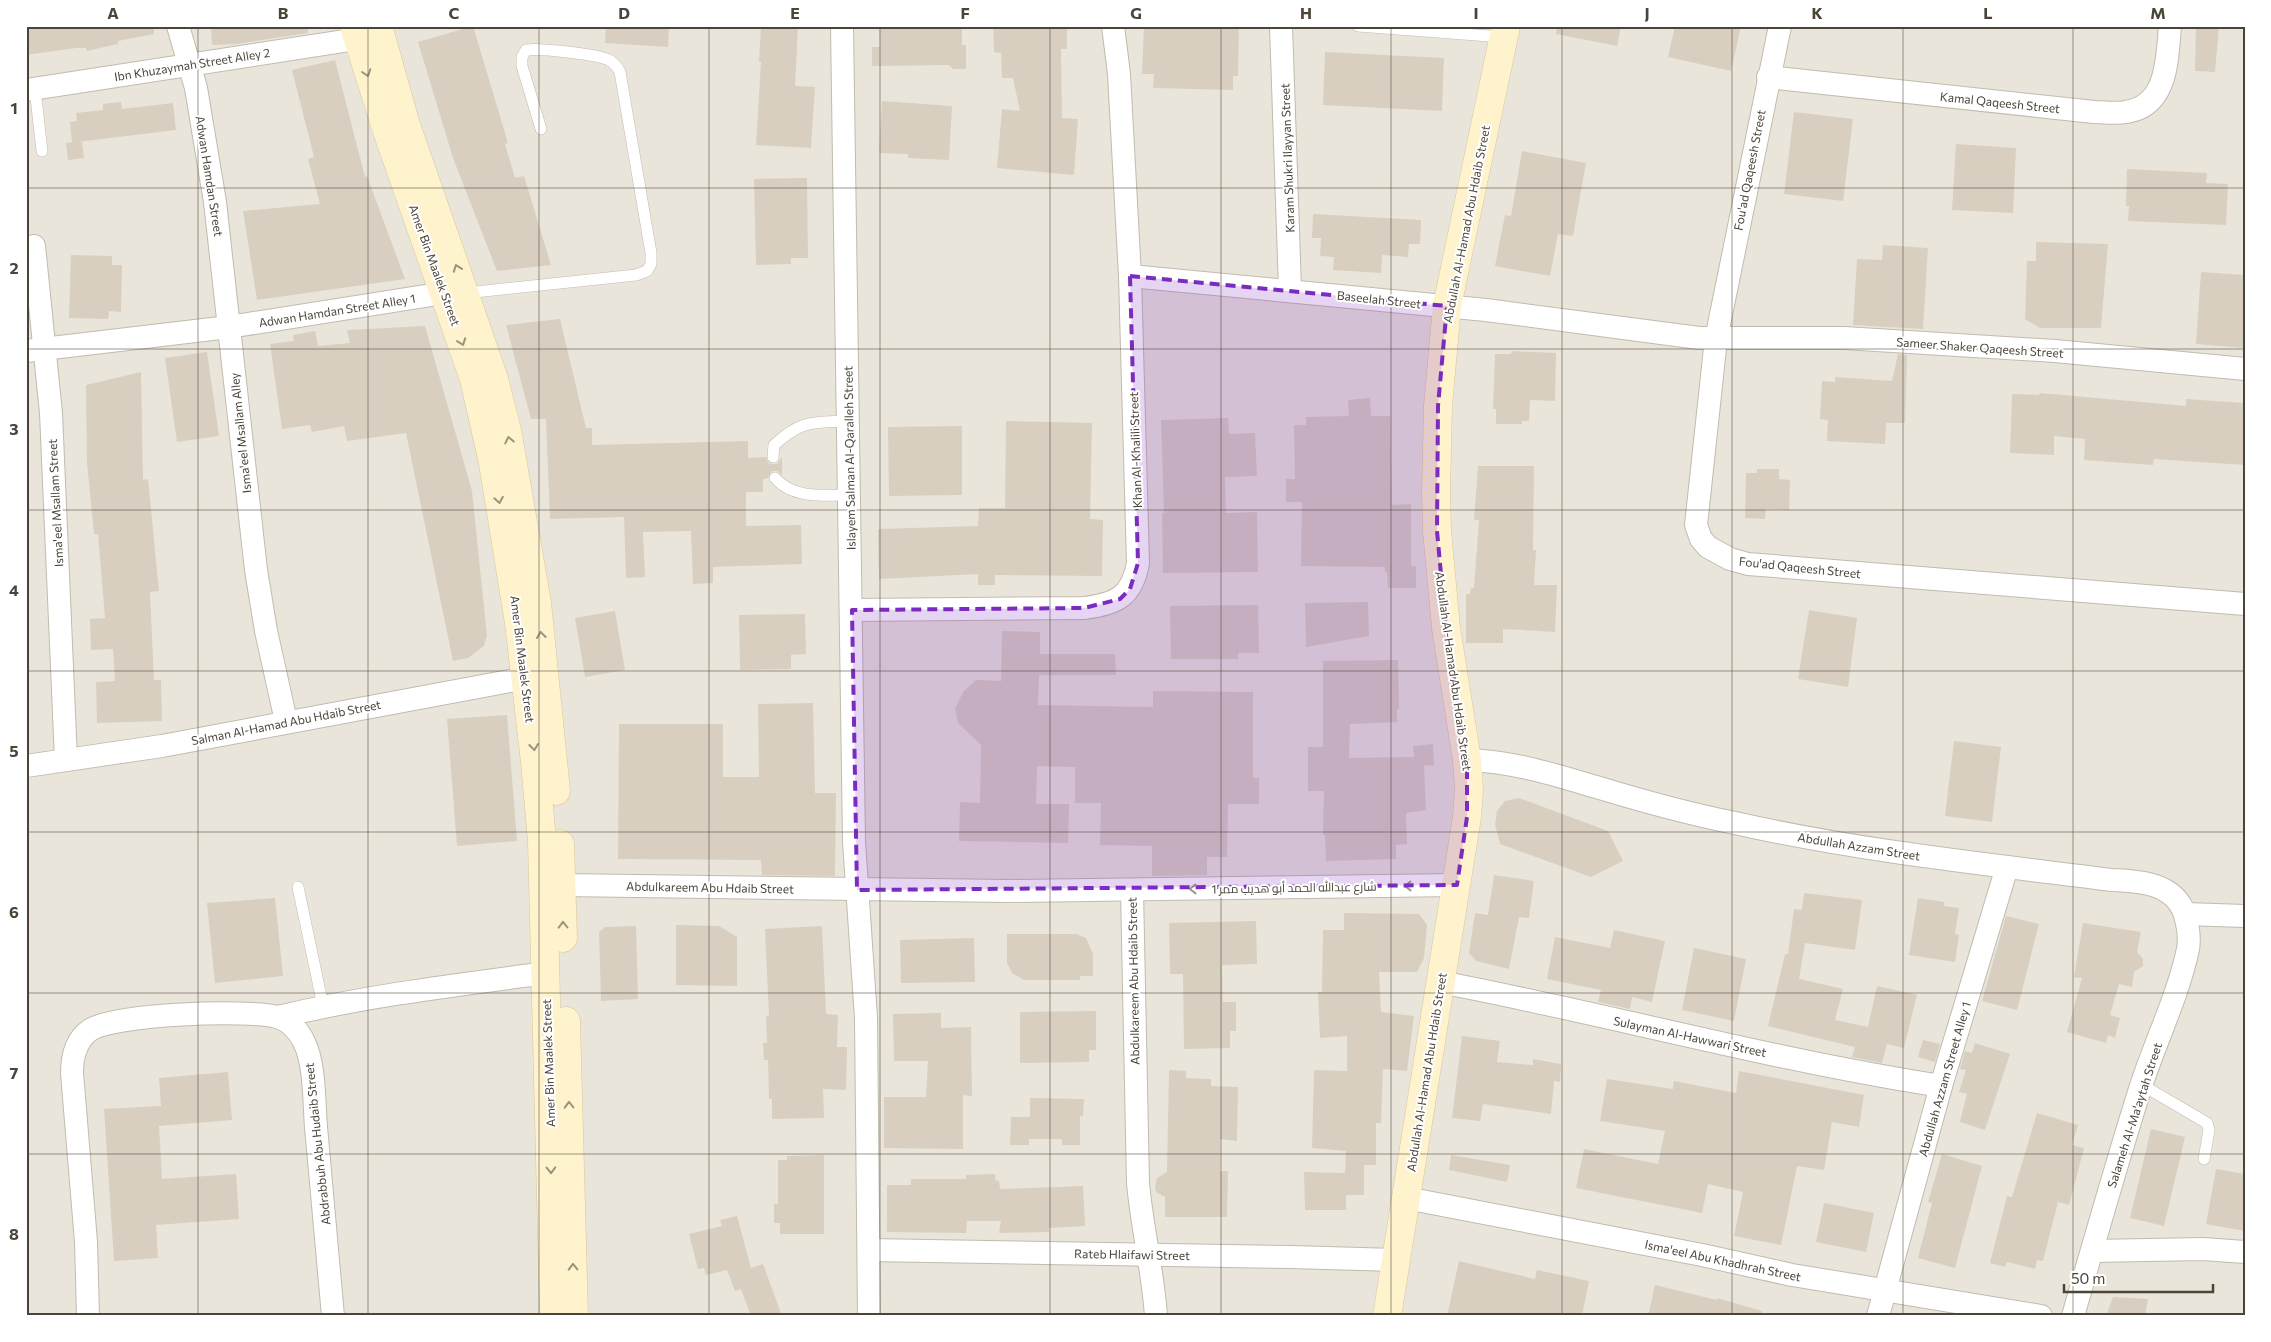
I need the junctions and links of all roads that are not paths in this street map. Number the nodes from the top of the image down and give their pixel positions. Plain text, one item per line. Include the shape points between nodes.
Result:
1 (178, 26) edge
2 (842, 26) edge
3 (1113, 26) edge
4 (1281, 26) edge
5 (1358, 26) edge
6 (1780, 26) edge
7 (2170, 26) edge
8 (363, 31) edge
9 (1504, 31) edge
10 (190, 64) junction
11 (1768, 77) junction
12 (31, 90) edge
13 (541, 129) dead end
14 (42, 151) dead end
15 (34, 246) dead end
16 (1130, 276) junction
17 (1290, 290) junction
18 (455, 293) junction
19 (1447, 306) junction
20 (229, 328) junction
21 (1716, 338) junction
22 (36, 350) edge
23 (2245, 369) edge
24 (849, 421) junction
25 (773, 457) dead end
26 (774, 478) dead end
27 (849, 495) junction
28 (2245, 604) edge
29 (852, 610) junction
30 (536, 676) junction
31 (286, 721) junction
32 (66, 760) junction
33 (1467, 760) junction
34 (26, 766) edge
35 (2007, 867) junction
36 (562, 885) junction
37 (1457, 885) junction
38 (298, 887) dead end
39 (857, 890) junction
40 (1132, 890) junction
41 (2185, 914) junction
42 (2245, 916) edge
43 (546, 973) junction
44 (1440, 982) junction
45 (323, 1006) junction
46 (278, 1017) junction
47 (2142, 1085) junction
48 (1941, 1086) junction
49 (2204, 1159) dead end
50 (1406, 1198) junction
51 (869, 1250) junction
52 (2092, 1251) junction
53 (2245, 1252) edge
54 (1149, 1254) junction
55 (1396, 1260) junction
56 (1885, 1292) junction
57 (88, 1316) edge
58 (332, 1316) edge
59 (554, 1316) edge
60 (574, 1316) edge
61 (869, 1316) edge
62 (1156, 1316) edge
63 (1387, 1316) edge
64 (1878, 1316) edge
65 (2041, 1316) edge
66 (2073, 1316) edge

1 - 10 street, Adwan Hamdan Street
2 - 24 street, Islayem Salman Al-Qaralleh Street
3 - 16 street, Khan Al-Khalili Street via 1119,74
4 - 17 street, Karam Shukri Ilayyan Street
5 - 9 lane
6 - 11 street, Fou'ad Qaqeesh Street
7 - 11 street, Kamal Qaqeesh Street via 2167,65 2160,89 2145,105 2127,112 2094,112
8 - 10 street, Ibn Khuzaymah Street Alley 2
8 - 18 street, Amer Bin Maalek Street via 406,125
9 - 19 street, Abdullah Al-Hamad Abu Hdaib Street
10 - 12 street, Ibn Khuzaymah Street Alley 2
10 - 20 street, Adwan Hamdan Street via 215,202
11 - 21 street, Fou'ad Qaqeesh Street
12 - 14 lane
13 - 18 lane via 522,66 526,50 536,48 571,53 608,59 615,64 620,72 651,264 647,271 636,275
15 - 22 street, Isma'eel Msallam Street
16 - 17 street, Baseelah Street
16 - 29 street, Khan Al-Khalili Street via 1138,563 1130,589 1120,599 1084,608
17 - 19 street, Baseelah Street
18 - 20 street, Adwan Hamdan Street Alley 1
18 - 30 street, Amer Bin Maalek Street via 494,379 509,440 537,603
19 - 21 street, Baseelah Street
19 - 33 street, Abdullah Al-Hamad Abu Hdaib Street via 1438,406 1437,531 1446,628
20 - 22 street
20 - 31 street, Isma'eel Msallam Alley via 256,570
21 - 23 street, Sameer Shaker Qaqeesh Street via 1844,338 2055,351
21 - 28 street, Fou'ad Qaqeesh Street via 1696,525 1701,539 1719,554 1748,564
22 - 32 street, Isma'eel Msallam Street via 51,422
24 - 25 lane via 805,423 774,445
24 - 27 street, Islayem Salman Al-Qaralleh Street
26 - 27 lane via 784,488 801,494
27 - 29 street, Islayem Salman Al-Qaralleh Street
29 - 39 street, Islayem Salman Al-Qaralleh Street
30 - 31 street, Salman Al-Hamad Abu Hdaib Street
30 - 36 street, Amer Bin Maalek Street via 554,751
30 -> 43 street, Amer Bin Maalek Street via 535,762 542,841
31 - 32 street, Salman Al-Hamad Abu Hdaib Street via 162,746
32 - 34 street, Salman Al-Hamad Abu Hdaib Street
33 - 35 street, Abdullah Azzam Street via 1532,768 1735,824 1917,856
33 - 37 street, Abdullah Al-Hamad Abu Hdaib Street via 1467,817
35 - 41 street, Abdullah Azzam Street via 2142,882 2164,889 2178,901
35 - 48 street, Abdullah Azzam Street Alley 1
36 - 39 street, Abdulkareem Abu Hdaib Street
60 -> 36 street, Amer Bin Maalek Street
37 -> 40 street, شارع عبدالله الحمد أبو هديب ممر 1
37 - 44 street, Abdullah Al-Hamad Abu Hdaib Street
38 - 45 lane
39 - 40 street, Abdulkareem Abu Hdaib Street
39 - 51 street via 866,1018
40 - 54 street, Abdulkareem Abu Hdaib Street via 1138,1183 1141,1222
41 - 42 street
41 - 47 street, Salameh Al-Ma'aytah Street via 2188,929 2180,978
43 - 45 street
43 -> 59 street, Amer Bin Maalek Street
44 - 48 street, Sulayman Al-Hawwari Street via 1725,1045
44 - 50 street, Abdullah Al-Hamad Abu Hdaib Street
45 - 46 street
46 - 57 street via 202,1014 127,1019 105,1023 89,1031 80,1042 74,1052 72,1073 86,1242
46 - 58 street, Abdrabbuh Abu Hudaib Street via 294,1026 305,1042 310,1067
47 - 49 lane via 2207,1123 2210,1130
47 - 52 street, Salameh Al-Ma'aytah Street
48 - 56 street, Abdullah Azzam Street Alley 1
50 - 55 street, Abdullah Al-Hamad Abu Hdaib Street
50 - 56 street, Isma'eel Abu Khadhrah Street
51 - 54 street, Rateb Hlaifawi Street
51 - 61 street
52 - 53 street via 2203,1249
52 - 66 street, Salameh Al-Ma'aytah Street
54 - 55 street, Rateb Hlaifawi Street
54 - 62 street, Abdulkareem Abu Hdaib Street
55 - 63 street, Abdullah Al-Hamad Abu Hdaib Street
56 - 64 street, Abdullah Azzam Street Alley 1
56 - 65 street, Isma'eel Abu Khadhrah Street

